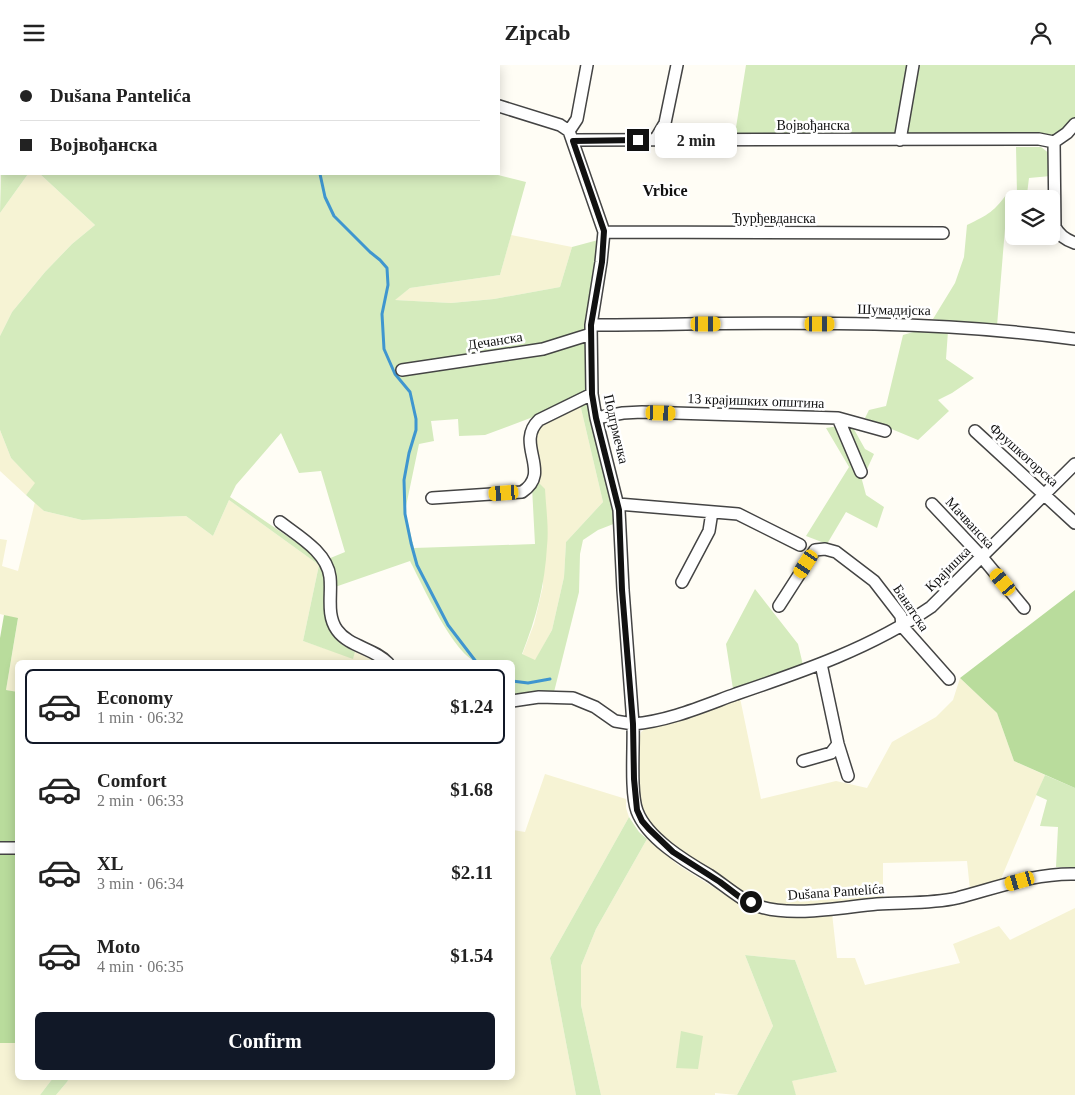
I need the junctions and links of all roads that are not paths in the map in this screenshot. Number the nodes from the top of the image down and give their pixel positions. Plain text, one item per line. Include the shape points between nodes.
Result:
1 (587, 65) edge
2 (677, 65) edge
3 (913, 65) edge
4 (500, 106) edge
5 (1075, 124) edge
6 (571, 135) junction
7 (655, 140) junction
8 (900, 140) junction
9 (1054, 141) junction
10 (604, 231) junction
11 (943, 233) dead end
12 (1075, 243) edge
13 (591, 329) junction
14 (1075, 339) edge
15 (402, 370) dead end
16 (592, 394) junction
17 (596, 418) junction
18 (838, 418) junction
19 (885, 431) dead end
20 (975, 431) dead end
21 (1075, 464) edge
22 (861, 472) dead end
23 (1045, 494) junction
24 (432, 498) dead end
25 (618, 504) junction
26 (932, 504) dead end
27 (712, 512) junction
28 (280, 522) dead end
29 (1075, 523) edge
30 (800, 545) dead end
31 (981, 557) junction
32 (682, 582) dead end
33 (779, 606) dead end
34 (1024, 608) dead end
35 (902, 626) junction
36 (385, 660) edge
37 (821, 664) junction
38 (949, 679) dead end
39 (515, 701) edge
40 (633, 724) junction
41 (838, 744) junction
42 (803, 761) dead end
43 (848, 776) dead end
44 (0, 848) edge
45 (15, 848) edge
46 (1075, 874) edge

1 - 6 street
2 - 7 street via 665,123
3 - 8 street
4 - 6 street via 560,125
5 - 9 street
6 - 7 street, Војвођанска
6 - 10 street, Подгрмечка
7 - 8 street, Војвођанска
8 - 9 street, Војвођанска
9 - 12 street via 1055,227 1064,238
10 - 11 street, Ђурђевданска
10 - 13 street, Подгрмечка
13 - 14 street, Шумадијска via 896,324
13 - 15 street, Дечанска via 543,349
13 - 16 street, Подгрмечка
16 - 17 street, Подгрмечка
16 - 24 street via 533,426 530,434 535,475 529,487 522,492
17 - 18 street, 13 крајишких општина via 642,412
17 - 25 street, Подгрмечка
18 - 19 street, 13 крајишких општина
18 - 22 street
20 - 23 street, Фрушкогорска
21 - 23 street, Крајишка
23 - 29 street, Фрушкогорска
23 - 31 street, Крајишка
25 - 27 street
25 - 40 street, Подгрмечка
26 - 31 street, Мачванска
27 - 30 street via 738,514
27 - 32 street via 708,531
28 - 36 street via 316,550 326,565 330,576 331,616 336,629 350,641
31 - 34 street, Мачванска
31 - 35 street, Крајишка via 931,607
33 - 35 street, Банатска via 815,550 825,549 836,553 874,581 901,616
35 - 37 street, Крајишка
35 - 38 street, Банатска
37 - 40 street, Крајишка via 685,712
37 - 41 street
39 - 40 street via 573,698 595,707 615,721
40 - 46 street, Dušana Pantelića via 634,797 642,821 673,852 741,898 761,907 782,911 930,902 1040,876
41 - 42 street via 831,753
41 - 43 street
44 - 45 street

